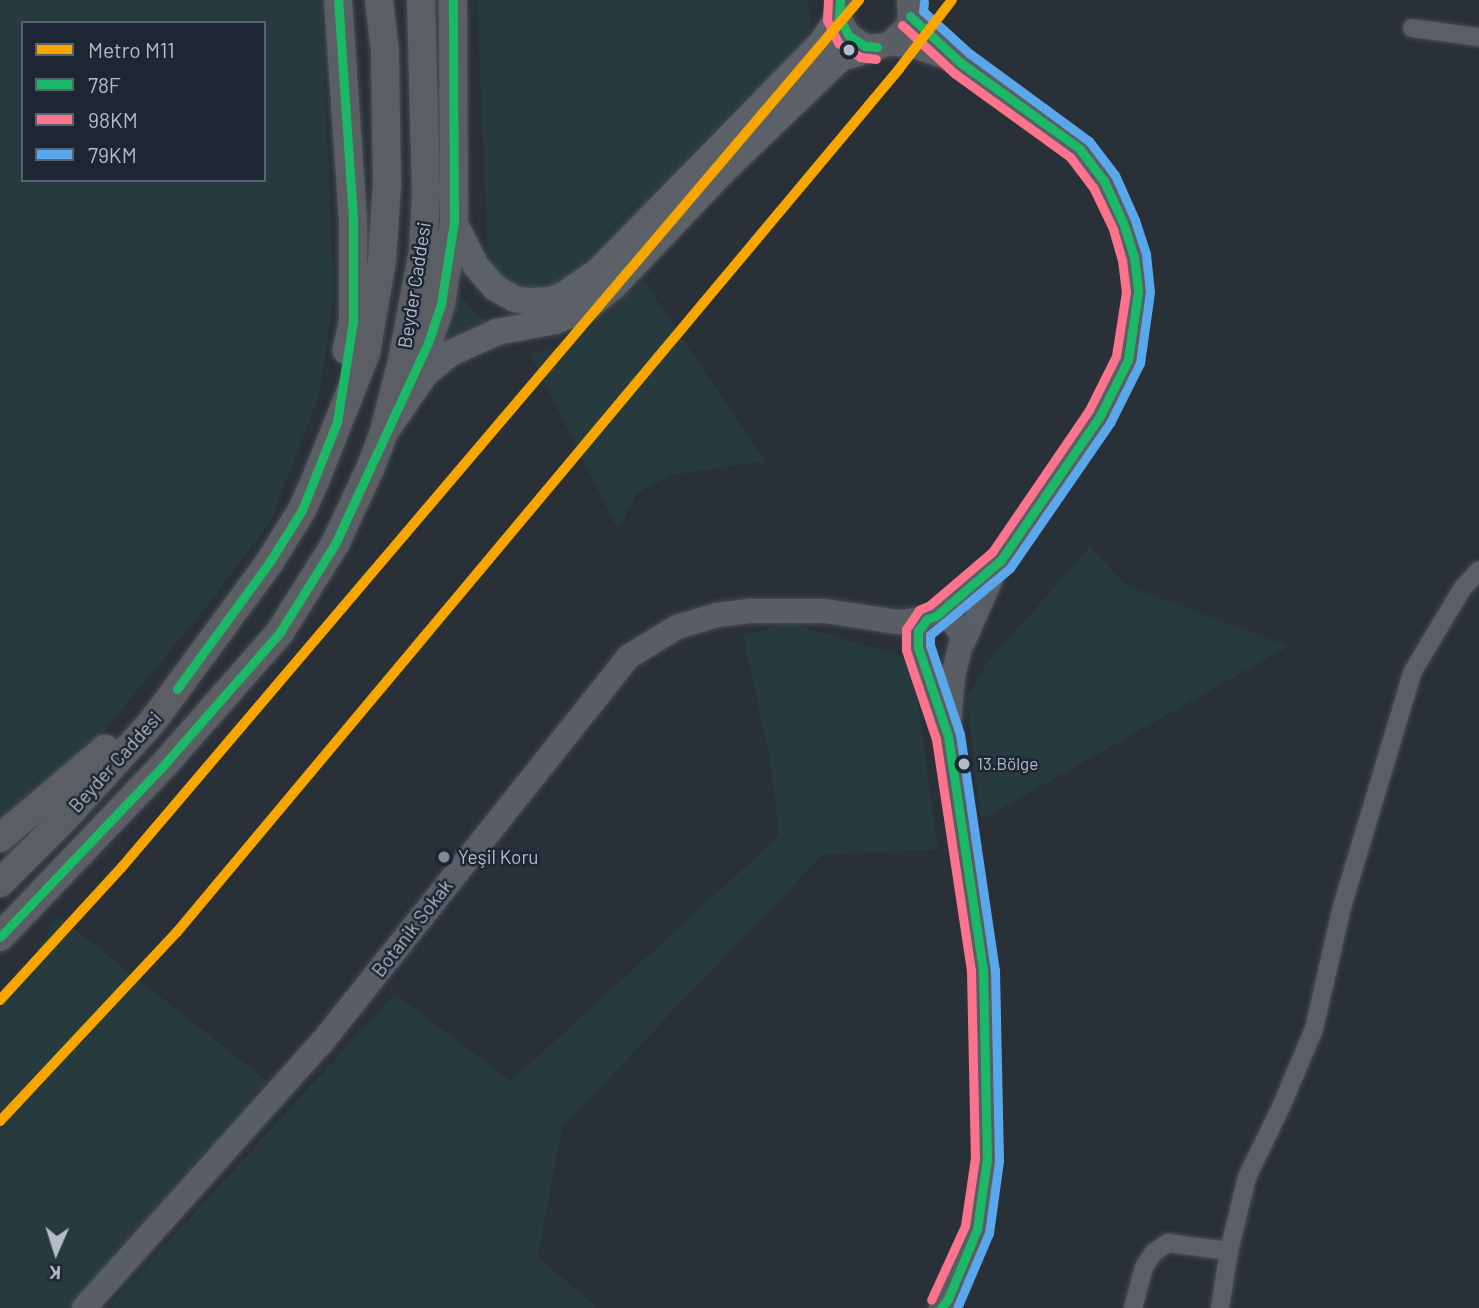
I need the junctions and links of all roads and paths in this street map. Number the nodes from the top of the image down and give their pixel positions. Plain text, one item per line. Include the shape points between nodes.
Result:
1 (338, 0) edge
2 (379, 0) edge
3 (421, 0) edge
4 (453, 0) edge
5 (910, 5) edge
6 (838, 6) edge
7 (1412, 27) dead end
8 (1479, 37) edge
9 (883, 45) junction
10 (961, 63) junction
11 (715, 165) junction
12 (454, 222) junction
13 (337, 422) junction
14 (383, 435) junction
15 (1001, 560) junction
16 (1479, 570) edge
17 (856, 616) junction
18 (931, 617) junction
19 (962, 645) junction
20 (920, 651) junction
21 (153, 721) junction
22 (948, 736) junction
23 (0, 838) edge
24 (0, 883) edge
25 (0, 937) edge
26 (1229, 1251) junction
27 (84, 1308) edge
28 (941, 1308) edge
29 (1133, 1308) edge
30 (1220, 1308) edge

1 - 13 highway via 353,218 353,321
2 - 13 highway, Beyder Caddesi via 385,52 387,184 382,260 366,352
3 - 14 highway, Beyder Caddesi via 423,252 415,305
4 - 12 highway
5 - 9 main road via 899,37
5 - 10 street
6 - 9 main road via 848,36 865,46
6 - 11 main road via 822,42
7 - 8 street
9 - 10 street via 937,53
9 - 11 main road via 841,58
10 - 15 street via 1079,148 1104,181 1125,225 1138,292 1130,348 1115,390
11 - 12 main road via 590,278 551,300 515,299 484,279
11 - 14 main road via 614,286 587,309 555,321 497,332 451,353 425,374
12 - 14 highway via 441,304 416,370
13 - 21 highway, Beyder Caddesi via 302,510
14 - 25 highway, Beyder Caddesi via 335,544 280,632 162,767
15 - 18 street
15 - 19 street
16 - 26 street via 1462,589 1413,671 1342,907 1314,1029 1247,1177
17 - 18 main road, Botanik Sokak via 898,622
17 - 20 main road, Botanik Sokak via 895,631
17 - 27 main road, Botanik Sokak via 789,610 718,615 677,627 628,657 323,1041
18 - 19 main road via 956,622
18 - 20 main road via 918,631
19 - 20 main road via 943,663 928,660
19 - 22 main road via 953,676
20 - 22 main road
21 - 23 highway via 108,747
21 - 24 highway, Beyder Caddesi
22 - 28 main road via 982,970 987,1159 977,1229
26 - 29 street via 1168,1243 1154,1252 1144,1267
26 - 30 street

